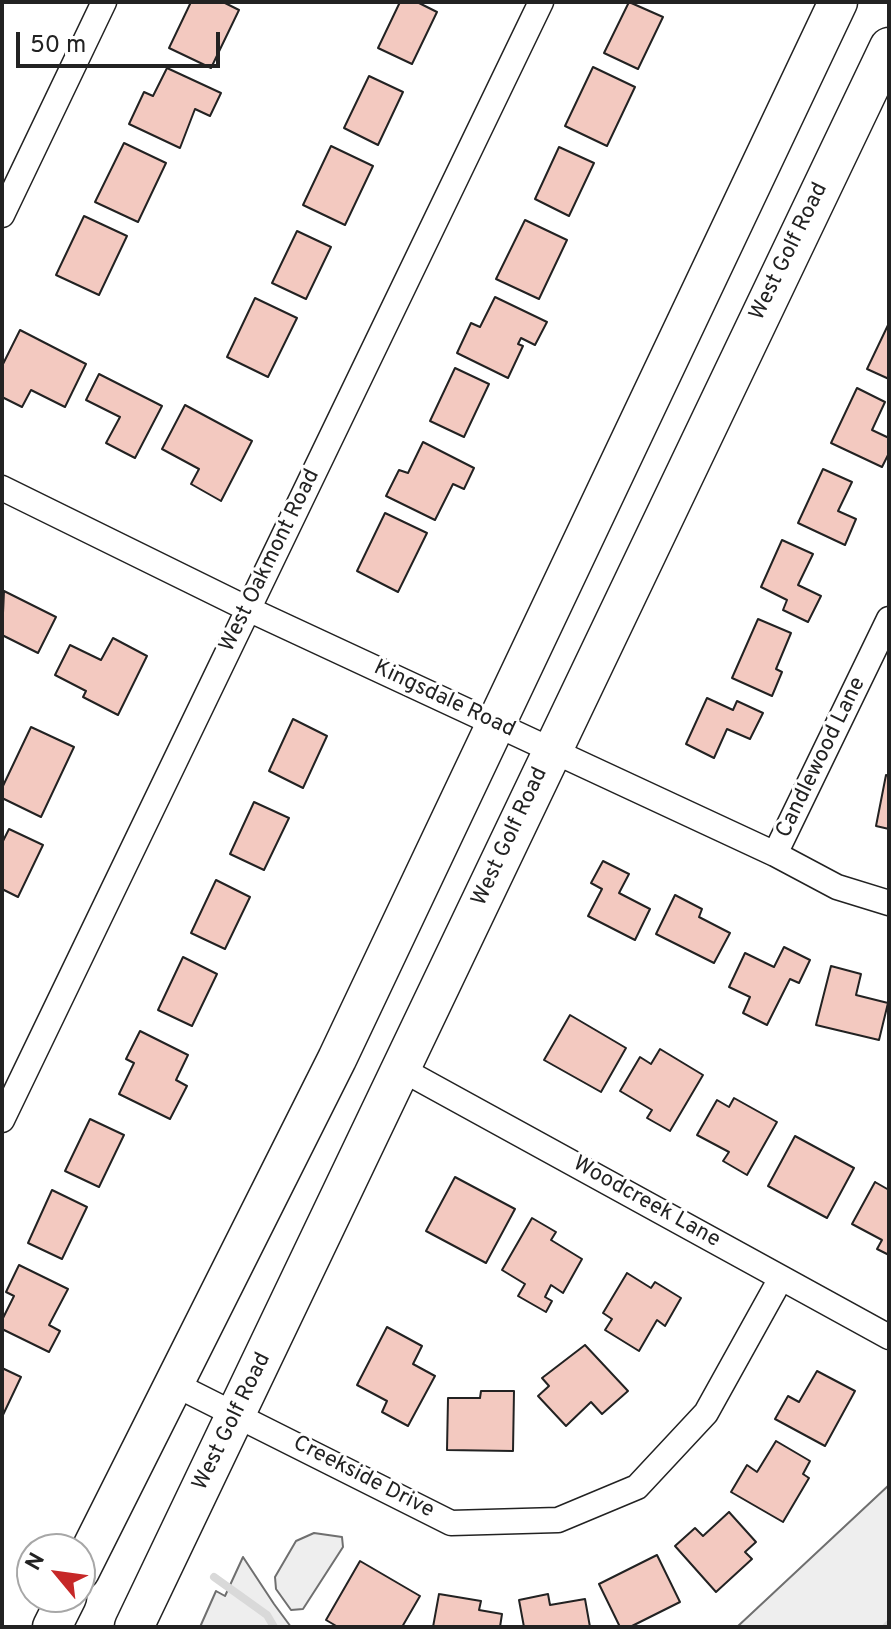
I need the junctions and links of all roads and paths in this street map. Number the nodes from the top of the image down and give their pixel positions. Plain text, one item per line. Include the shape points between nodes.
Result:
1 (104, 2) edge
2 (541, 2) edge
3 (838, 2) edge
4 (889, 47) edge
5 (2, 215) edge
6 (2, 488) edge
7 (248, 609) junction
8 (889, 619) edge
9 (496, 724) junction
10 (551, 750) junction
11 (775, 854) junction
12 (889, 903) edge
13 (403, 1070) junction
14 (2, 1120) edge
15 (781, 1278) junction
16 (889, 1337) edge
17 (174, 1384) junction
18 (237, 1414) junction
19 (96, 1539) edge
20 (134, 1627) edge

1 - 5 street
2 - 7 street, West Oakmont Road
3 - 9 main road
4 - 10 main road, West Golf Road
6 - 7 street, Kingsdale Road
7 - 9 street, Kingsdale Road
7 - 14 street, West Oakmont Road
8 - 11 street, Candlewood Lane
9 - 10 street, Kingsdale Road
9 - 17 main road
10 - 11 street, Kingsdale Road
10 - 13 main road, West Golf Road
11 - 12 street, Kingsdale Road via 837,887
13 - 15 street, Woodcreek Lane
13 - 18 main road, West Golf Road
15 - 16 street, Woodcreek Lane
15 - 18 street, Creekside Drive via 706,1413 637,1487 558,1520 451,1523
17 - 18 street, Creekside Drive
17 - 19 main road
18 - 20 main road, West Golf Road

